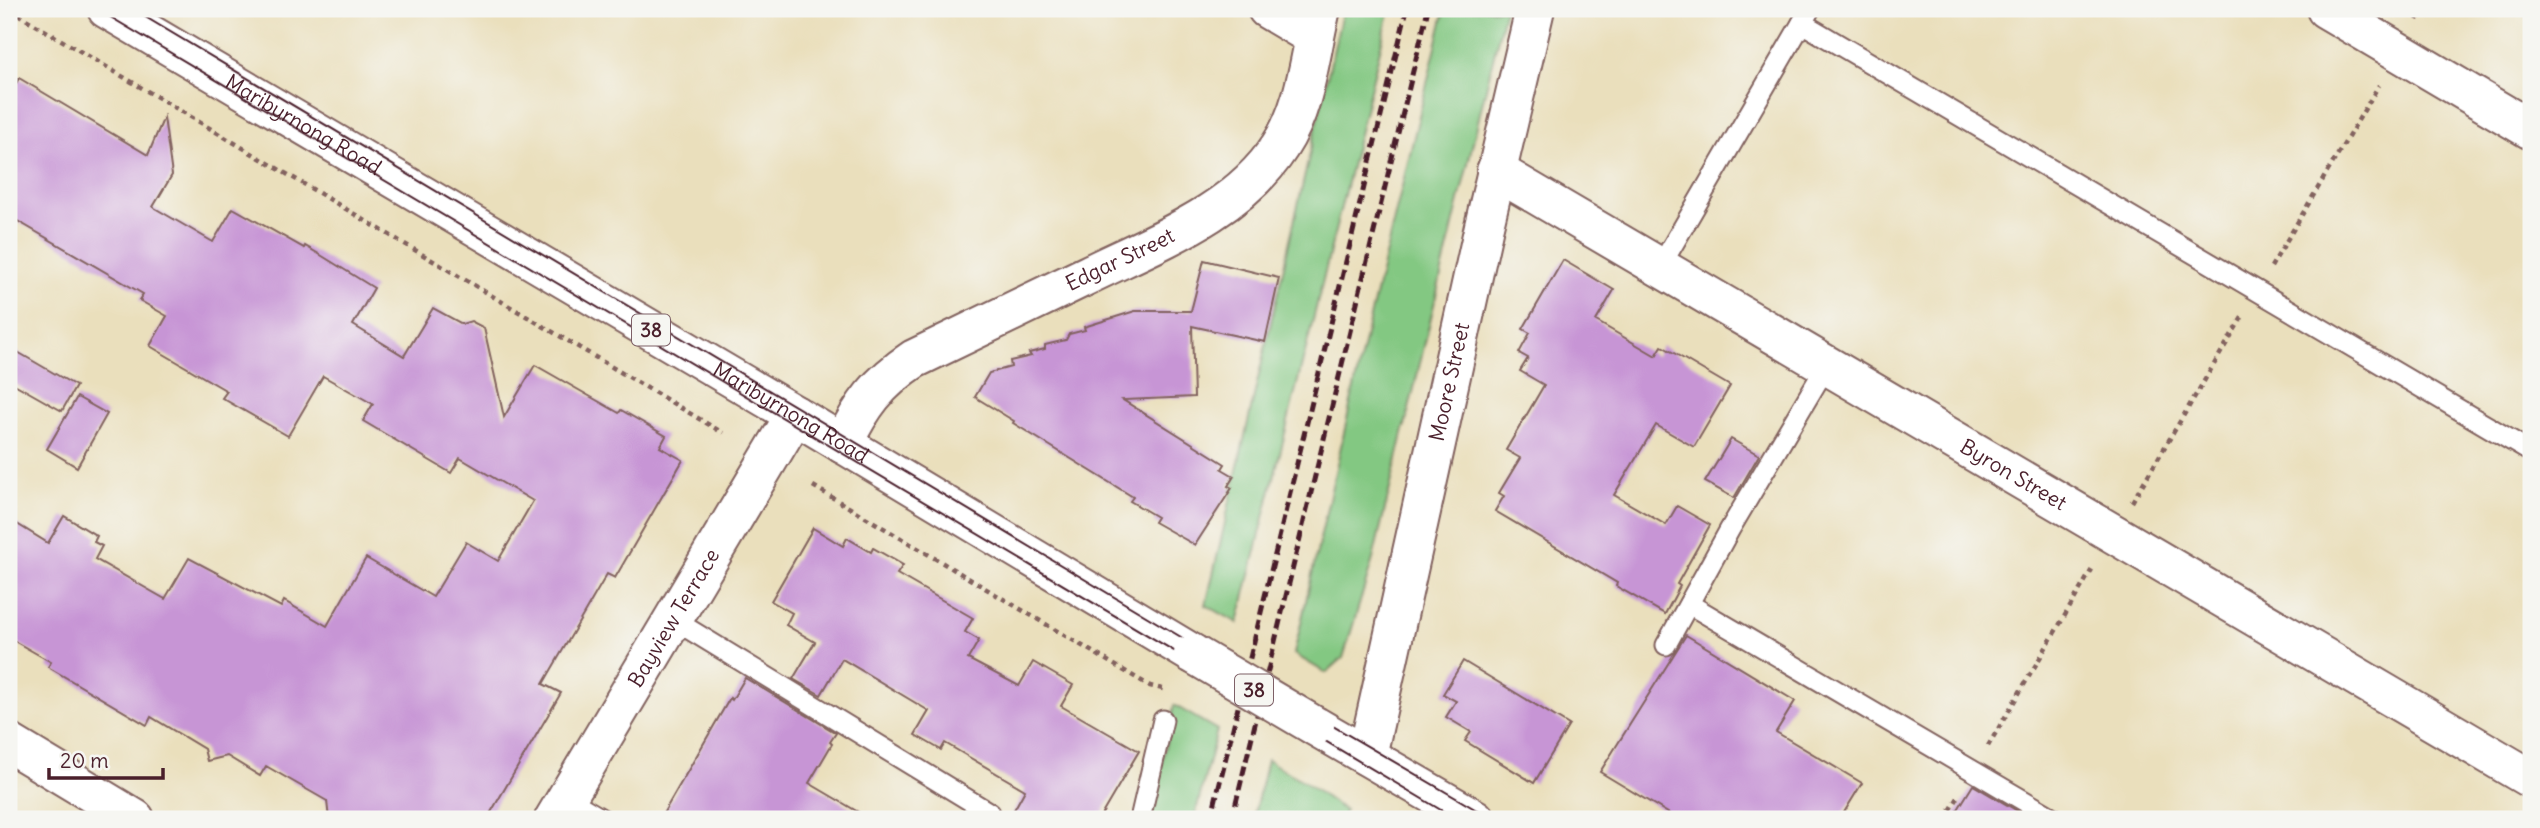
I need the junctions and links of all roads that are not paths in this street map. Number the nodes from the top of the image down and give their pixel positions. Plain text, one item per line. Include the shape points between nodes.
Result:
1 (107, 9) edge
2 (1266, 9) edge
3 (1535, 9) edge
4 (2326, 9) edge
5 (1806, 16) edge
6 (1318, 23) edge
7 (2531, 130) edge
8 (1496, 171) junction
9 (1660, 267) junction
10 (1827, 365) junction
11 (795, 415) junction
12 (843, 444) junction
13 (2531, 452) edge
14 (1689, 604) junction
15 (674, 620) junction
16 (1666, 645) dead end
17 (1163, 720) dead end
18 (9, 743) edge
19 (1367, 756) junction
20 (2531, 779) edge
21 (561, 809) edge
22 (990, 813) dead end
23 (135, 819) edge
24 (602, 819) edge
25 (1140, 819) edge
26 (1475, 819) edge
27 (2055, 819) edge

1 - 11 street, Maribyrnong Road / 38
2 - 6 street
3 - 8 street, Moore Street
4 - 7 street
5 - 9 lane
5 - 13 lane
6 - 12 street, Edgar Street via 1300,102 1282,145 1258,175 1182,229 914,359 874,392
8 - 9 street, Byron Street
8 - 19 street, Moore Street
9 - 10 street, Byron Street
10 - 14 lane
10 - 20 street, Byron Street
11 - 12 street, Maribyrnong Road / 38
11 - 15 street, Bayview Terrace
12 - 19 street, Maribyrnong Road / 38, bridge
14 - 16 lane
14 - 27 lane
15 - 21 street, Bayview Terrace
15 - 22 lane
17 - 25 lane
18 - 23 street
19 - 26 street, Maribyrnong Road / 38
21 - 24 lane

